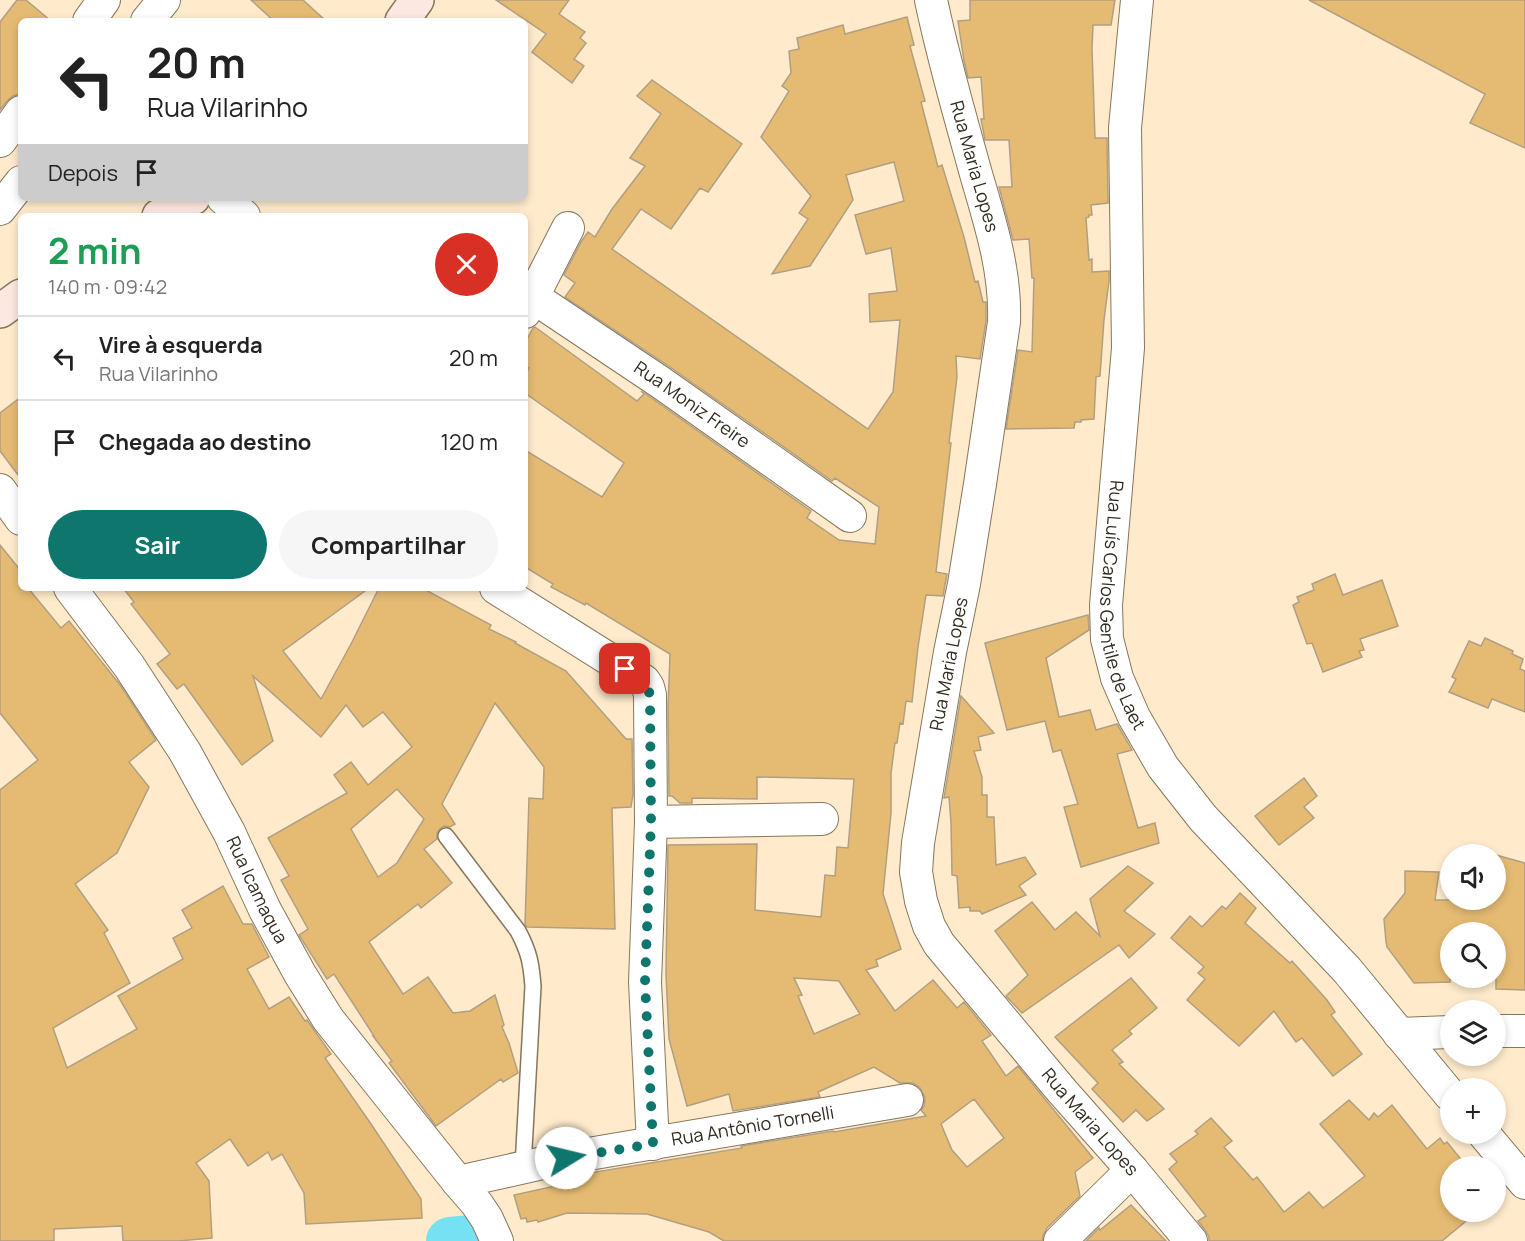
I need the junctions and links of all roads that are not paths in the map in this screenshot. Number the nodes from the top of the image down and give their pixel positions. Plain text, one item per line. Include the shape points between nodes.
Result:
1 (104, 0) edge
2 (164, 0) edge
3 (417, 0) edge
4 (931, 0) edge
5 (1137, 0) edge
6 (91, 18) edge
7 (149, 18) edge
8 (404, 18) edge
9 (18, 116) edge
10 (0, 141) edge
11 (18, 186) edge
12 (187, 201) edge
13 (226, 201) edge
14 (0, 209) edge
15 (165, 213) edge
16 (240, 213) edge
17 (568, 228) dead end
18 (18, 298) edge
19 (529, 305) edge
20 (0, 311) edge
21 (0, 490) edge
22 (18, 515) edge
23 (849, 516) dead end
24 (72, 591) edge
25 (501, 591) edge
26 (822, 819) dead end
27 (651, 822) junction
28 (446, 836) dead end
29 (1506, 1031) edge
30 (1525, 1031) edge
31 (1440, 1032) edge
32 (1399, 1034) junction
33 (1440, 1083) edge
34 (907, 1100) dead end
35 (653, 1144) junction
36 (1492, 1144) edge
37 (523, 1167) junction
38 (1132, 1170) junction
39 (458, 1182) junction
40 (1525, 1183) edge
41 (496, 1241) edge
42 (1060, 1241) edge
43 (1191, 1241) edge

1 - 6 street
2 - 7 street
3 - 8 main road
4 - 38 street, Rua Maria Lopes via 991,226 1005,303 964,584 918,843 917,882 928,927 939,944
5 - 32 street, Rua Luís Carlos Gentile de Laet via 1125,128 1128,348 1106,605 1107,639 1117,678 1134,717 1164,767 1203,818 1347,970
9 - 10 street
11 - 14 street
12 - 15 main road
13 - 16 street
17 - 19 street
18 - 20 main road
19 - 23 street, Rua Moniz Freire via 660,382
21 - 22 street
24 - 39 street, Rua Icamaqua via 129,666 185,752 270,919 328,1019
25 - 27 street via 648,687
26 - 27 street
27 - 35 street via 645,982
28 - 37 lane via 527,948 533,986
29 - 30 street
31 - 32 street
32 - 33 street, Rua Luís Carlos Gentile de Laet
34 - 35 street, Rua Antônio Tornelli
35 - 37 street, Rua Antônio Tornelli
36 - 40 street
37 - 39 street, Rua Antônio Tornelli
38 - 42 street
38 - 43 street, Rua Maria Lopes
39 - 41 street, Rua Icamaqua via 487,1219

